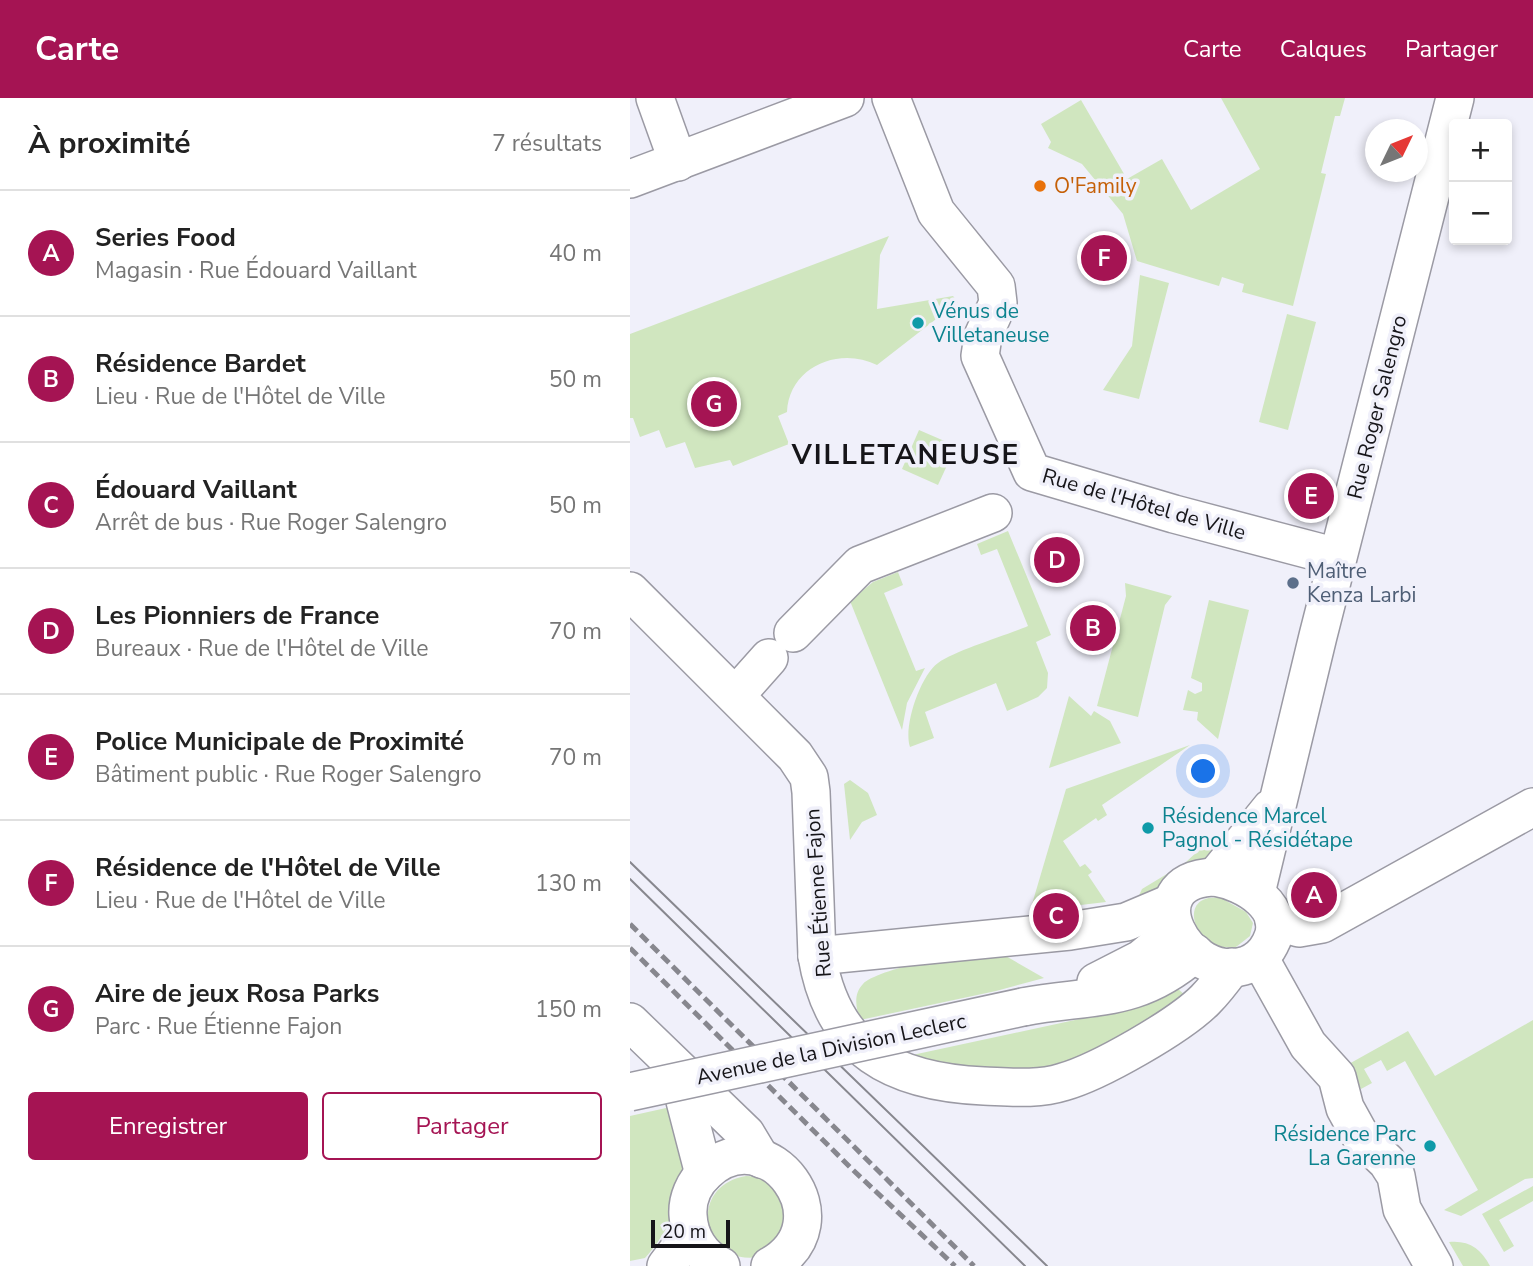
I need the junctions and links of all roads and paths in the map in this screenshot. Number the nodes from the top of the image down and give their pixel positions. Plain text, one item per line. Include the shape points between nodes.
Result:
1 (655, 98) edge
2 (845, 98) edge
3 (891, 98) edge
4 (1455, 98) edge
5 (678, 162) junction
6 (630, 179) edge
7 (993, 513) dead end
8 (1337, 557) junction
9 (630, 591) edge
10 (736, 695) junction
11 (1279, 798) junction
12 (1533, 807) edge
13 (1215, 877) junction
14 (1265, 907) junction
15 (1180, 929) junction
16 (817, 956) junction
17 (1246, 963) junction
18 (630, 1022) edge
19 (677, 1070) junction
20 (630, 1092) edge
21 (761, 1158) junction
22 (704, 1174) junction
23 (691, 1233) junction
24 (790, 1261) edge
25 (666, 1266) edge
26 (721, 1266) edge
27 (1434, 1266) edge

1 - 5 street
2 - 5 street
3 - 8 street, Rue de l'Hôtel de Ville via 936,212 996,286 998,303 983,336 980,356 1032,472
4 - 8 street, Rue Roger Salengro
5 - 6 street
7 - 10 street via 860,565
8 - 11 street, Rue Roger Salengro
9 - 10 street, Rue Étienne Fajon
10 - 16 street, Rue Étienne Fajon via 795,756 809,778
11 - 13 street, Rue Roger Salengro
11 - 14 street, Rue Roger Salengro
12 - 14 street via 1322,924 1299,928
13 - 14 street via 1233,881
13 - 15 street via 1190,884
14 - 17 street via 1274,936
15 - 16 street via 1134,920
15 - 17 street via 1217,965
15 - 20 street, Avenue de la Division Leclerc, bridge via 1168,975 1128,992 1028,1007
16 - 17 street, Rue Étienne Fajon via 834,1011 880,1062 942,1082 1010,1087 1062,1083 1127,1051 1175,1023
17 - 27 street via 1337,1077 1345,1108 1361,1137 1396,1176 1402,1209
18 - 19 street
19 - 21 street via 746,1134
19 - 22 street
21 - 22 street via 730,1158
21 - 24 street via 784,1172 800,1197 801,1228
22 - 23 street via 689,1202
23 - 25 street
23 - 26 street via 703,1254

